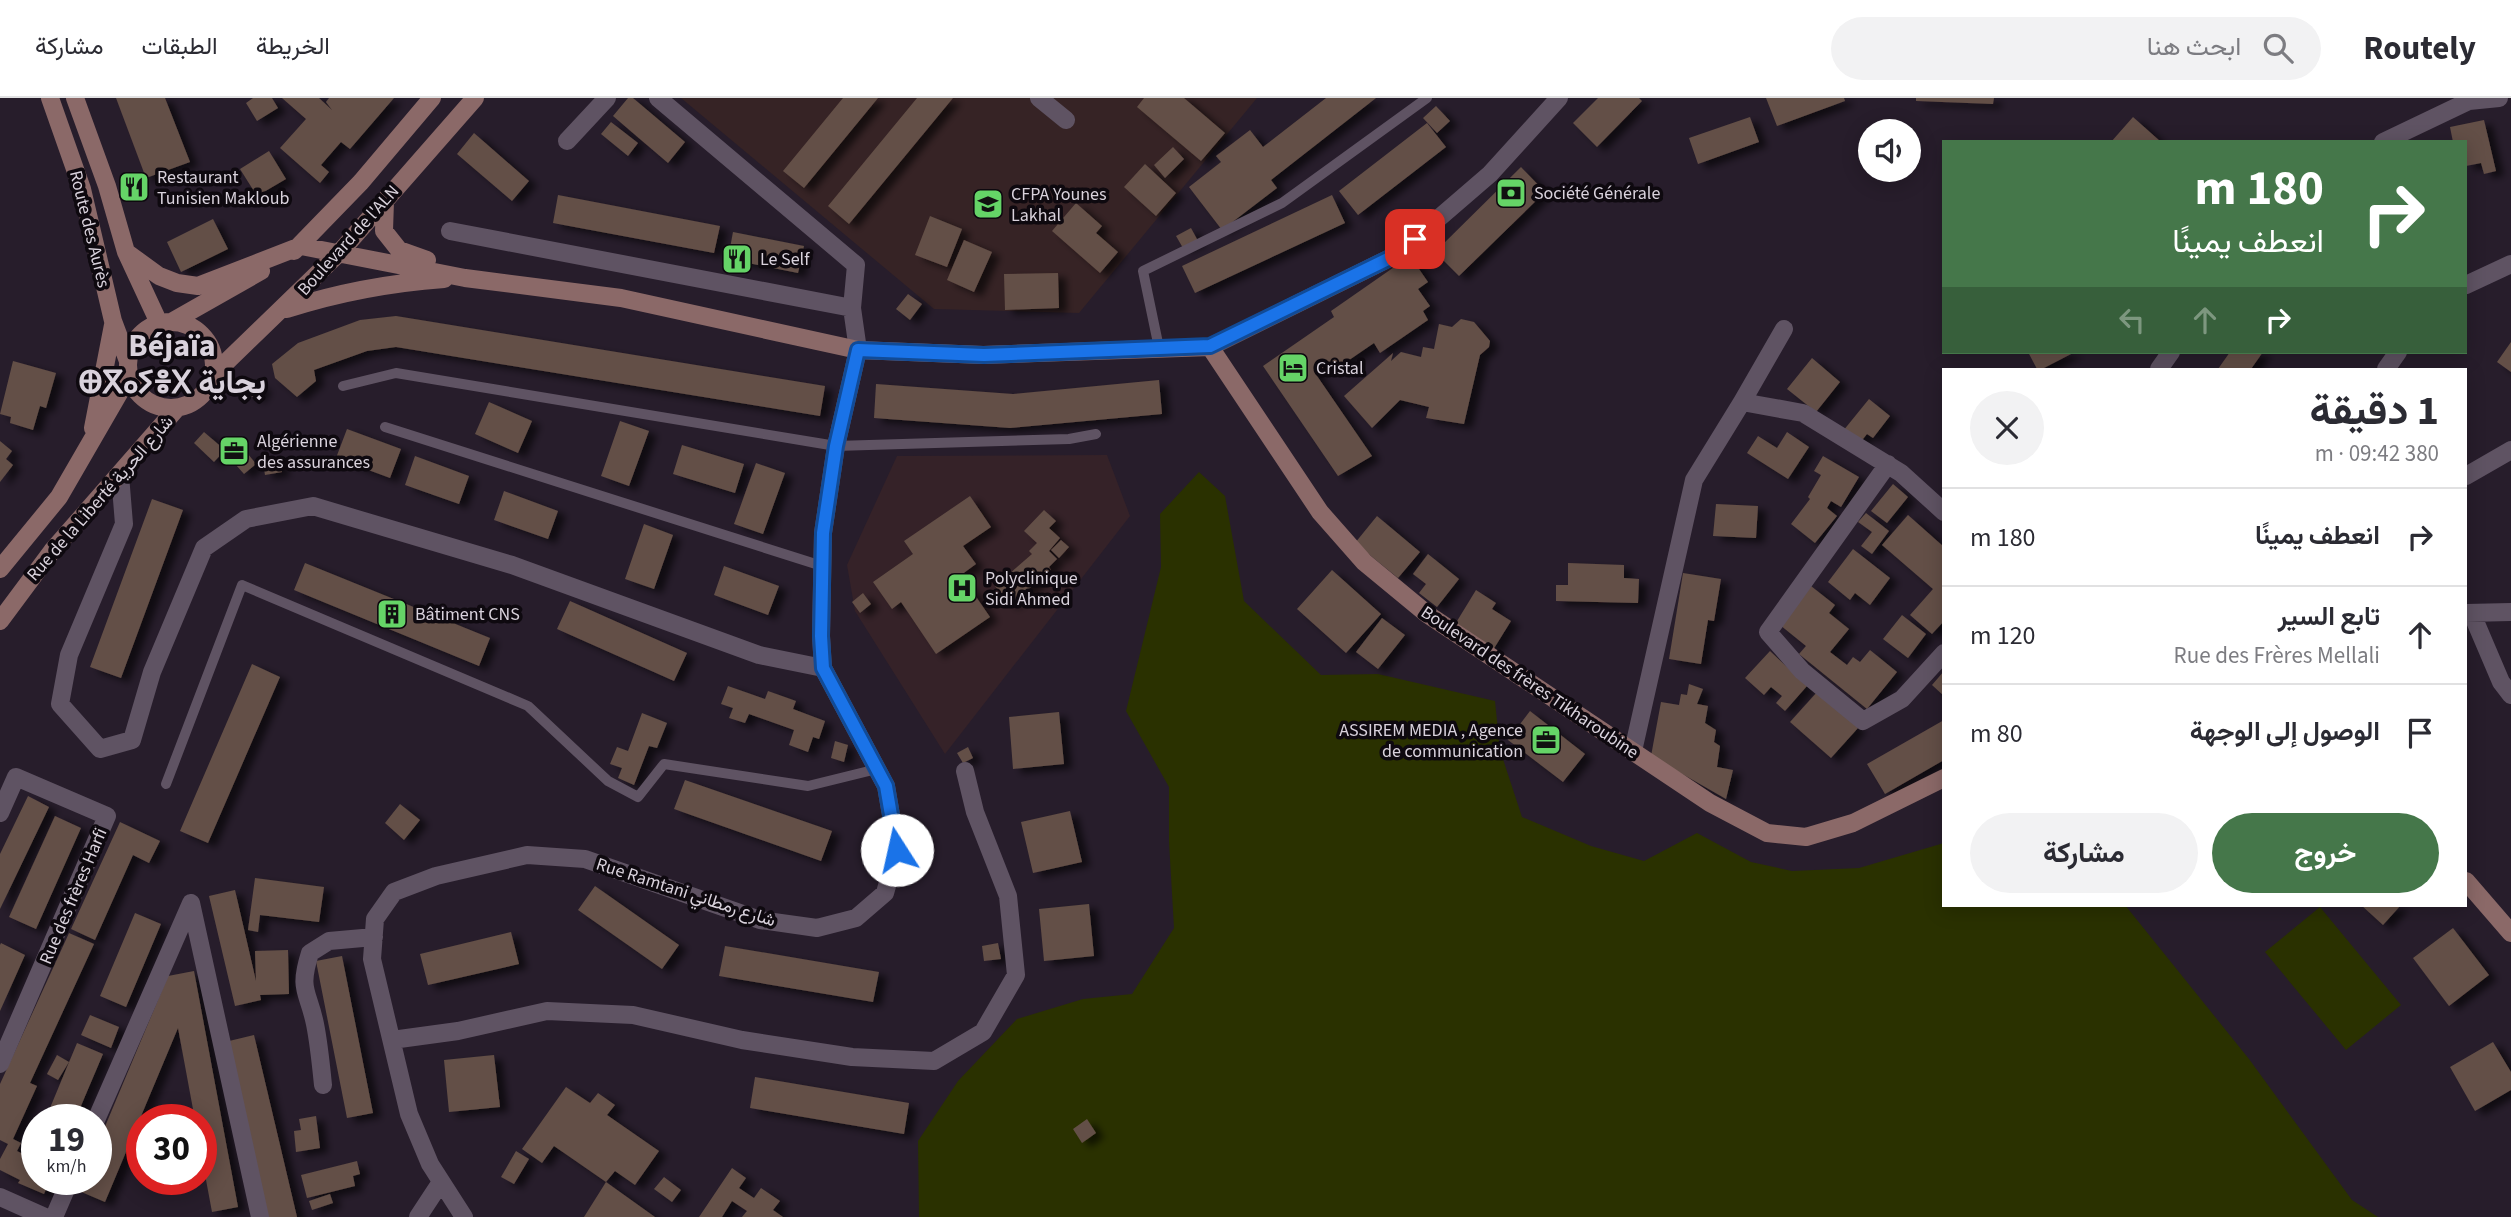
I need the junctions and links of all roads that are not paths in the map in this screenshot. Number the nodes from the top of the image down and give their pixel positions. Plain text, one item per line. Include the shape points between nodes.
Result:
1 (50, 98) edge
2 (75, 98) edge
3 (432, 98) edge
4 (475, 98) edge
5 (607, 98) edge
6 (658, 98) edge
7 (1039, 98) edge
8 (1427, 98) edge
9 (1559, 98) edge
10 (2499, 98) edge
11 (1066, 120) dead end
12 (2387, 140) edge
13 (568, 141) dead end
14 (385, 201) junction
15 (450, 232) dead end
16 (301, 246) junction
17 (341, 251) junction
18 (126, 253) junction
19 (2511, 264) edge
20 (465, 278) junction
21 (2467, 285) edge
22 (852, 308) junction
23 (284, 310) junction
24 (113, 321) junction
25 (166, 322) junction
26 (1784, 329) dead end
27 (1210, 346) junction
28 (1159, 348) junction
29 (858, 350) junction
30 (128, 369) junction
31 (214, 374) junction
32 (342, 386) dead end
33 (1742, 402) junction
34 (177, 408) junction
35 (385, 427) dead end
36 (1096, 434) dead end
37 (836, 446) junction
38 (88, 449) junction
39 (2511, 450) edge
40 (1888, 464) junction
41 (120, 475) junction
42 (2467, 475) edge
43 (1942, 510) edge
44 (822, 566) junction
45 (0, 569) edge
46 (2511, 612) edge
47 (2469, 613) edge
48 (0, 621) edge
49 (1942, 655) edge
50 (823, 668) junction
51 (2511, 695) edge
52 (1633, 751) junction
53 (877, 769) junction
54 (965, 771) dead end
55 (1942, 779) edge
56 (166, 784) dead end
57 (0, 813) edge
58 (2467, 882) edge
59 (2511, 933) edge
60 (374, 937) junction
61 (391, 1040) junction
62 (0, 1065) edge
63 (323, 1085) dead end
64 (103, 1104) edge
65 (441, 1182) junction
66 (64, 1195) edge
67 (0, 1197) edge
68 (45, 1217) edge
69 (54, 1217) edge
70 (260, 1217) edge
71 (418, 1217) edge
72 (464, 1217) edge

1 - 24 street, Route des Aurès via 82,189
2 - 18 street, Route des Aurès
3 - 16 street, Boulevard de l'ALN
4 - 14 street, Boulevard de l'ALN
5 - 13 street
6 - 22 street via 856,265
7 - 11 street
8 - 28 lane via 1282,203 1143,271
9 - 27 street via 1490,174 1396,255
10 - 12 street via 2469,101
14 - 17 street, Boulevard de l'ALN
14 - 20 street via 384,231 399,250
15 - 22 street
16 - 17 street
16 - 18 street via 198,286 159,276
16 - 25 street, Boulevard de l'ALN
17 - 20 street
17 - 23 street, Boulevard de l'ALN
18 - 25 street, Route des Aurès
19 - 21 street
20 - 23 street via 386,283
20 - 29 street via 621,298
22 - 29 street
23 - 31 street, Boulevard de l'ALN
24 - 30 street, Route des Aurès
24 - 38 street
25 - 30 street via 137,337
25 - 31 street via 188,324 201,332 212,352
26 - 33 street
27 - 28 street
27 - 52 street, Boulevard des frères Tikharoubine via 1320,512 1364,562 1427,614
28 - 29 street via 984,355
29 - 37 street, Rue Ramtani شارع رمطاني
30 - 34 street via 142,397 164,408
30 - 38 street
31 - 34 street via 201,397
32 - 37 lane via 396,373
33 - 40 street via 1803,413
33 - 52 street via 1694,480
34 - 41 street, Rue de la Liberté شارع الحرية
35 - 44 lane
36 - 37 lane via 1016,442
37 - 44 street, Rue Ramtani شارع رمطاني
38 - 45 street via 59,497
39 - 42 street
40 - 43 street
40 - 49 street via 1768,632 1802,671 1863,721 1902,699
41 - 48 street, Rue de la Liberté شارع الحرية via 52,551
41 - 50 street via 124,524 69,655 60,704 100,749 132,740 152,672 204,548 246,519 313,506 512,565 759,655
44 - 50 street, Rue Ramtani شارع رمطاني
46 - 47 street
47 - 51 street
50 - 53 street, Rue Ramtani شارع رمطاني
52 - 55 street, Boulevard des frères Tikharoubine via 1710,803 1767,832 1806,837 1853,823
53 - 56 lane via 808,786 664,764 638,797 608,781 528,706 242,585
53 - 60 street, Rue Ramtani شارع رمطاني via 886,786 897,850 885,893 856,918 817,928 760,920 585,859 527,855 436,876 394,892 375,919
54 - 61 street via 975,813 1008,896 1016,975 983,1032 934,1061 838,1055 742,1040 633,1015 547,1011
57 - 62 street, Rue des frères Harfi via 16,777 107,816
58 - 59 street
60 - 61 street, Rue Ramtani شارع رمطاني via 372,959
60 - 63 street via 329,941 310,953 304,994 315,1021
61 - 65 street, Rue Ramtani شارع رمطاني via 409,1114
64 - 70 street via 191,903
65 - 71 street
65 - 72 street, Rue Ramtani شارع رمطاني
66 - 69 street
67 - 68 street

